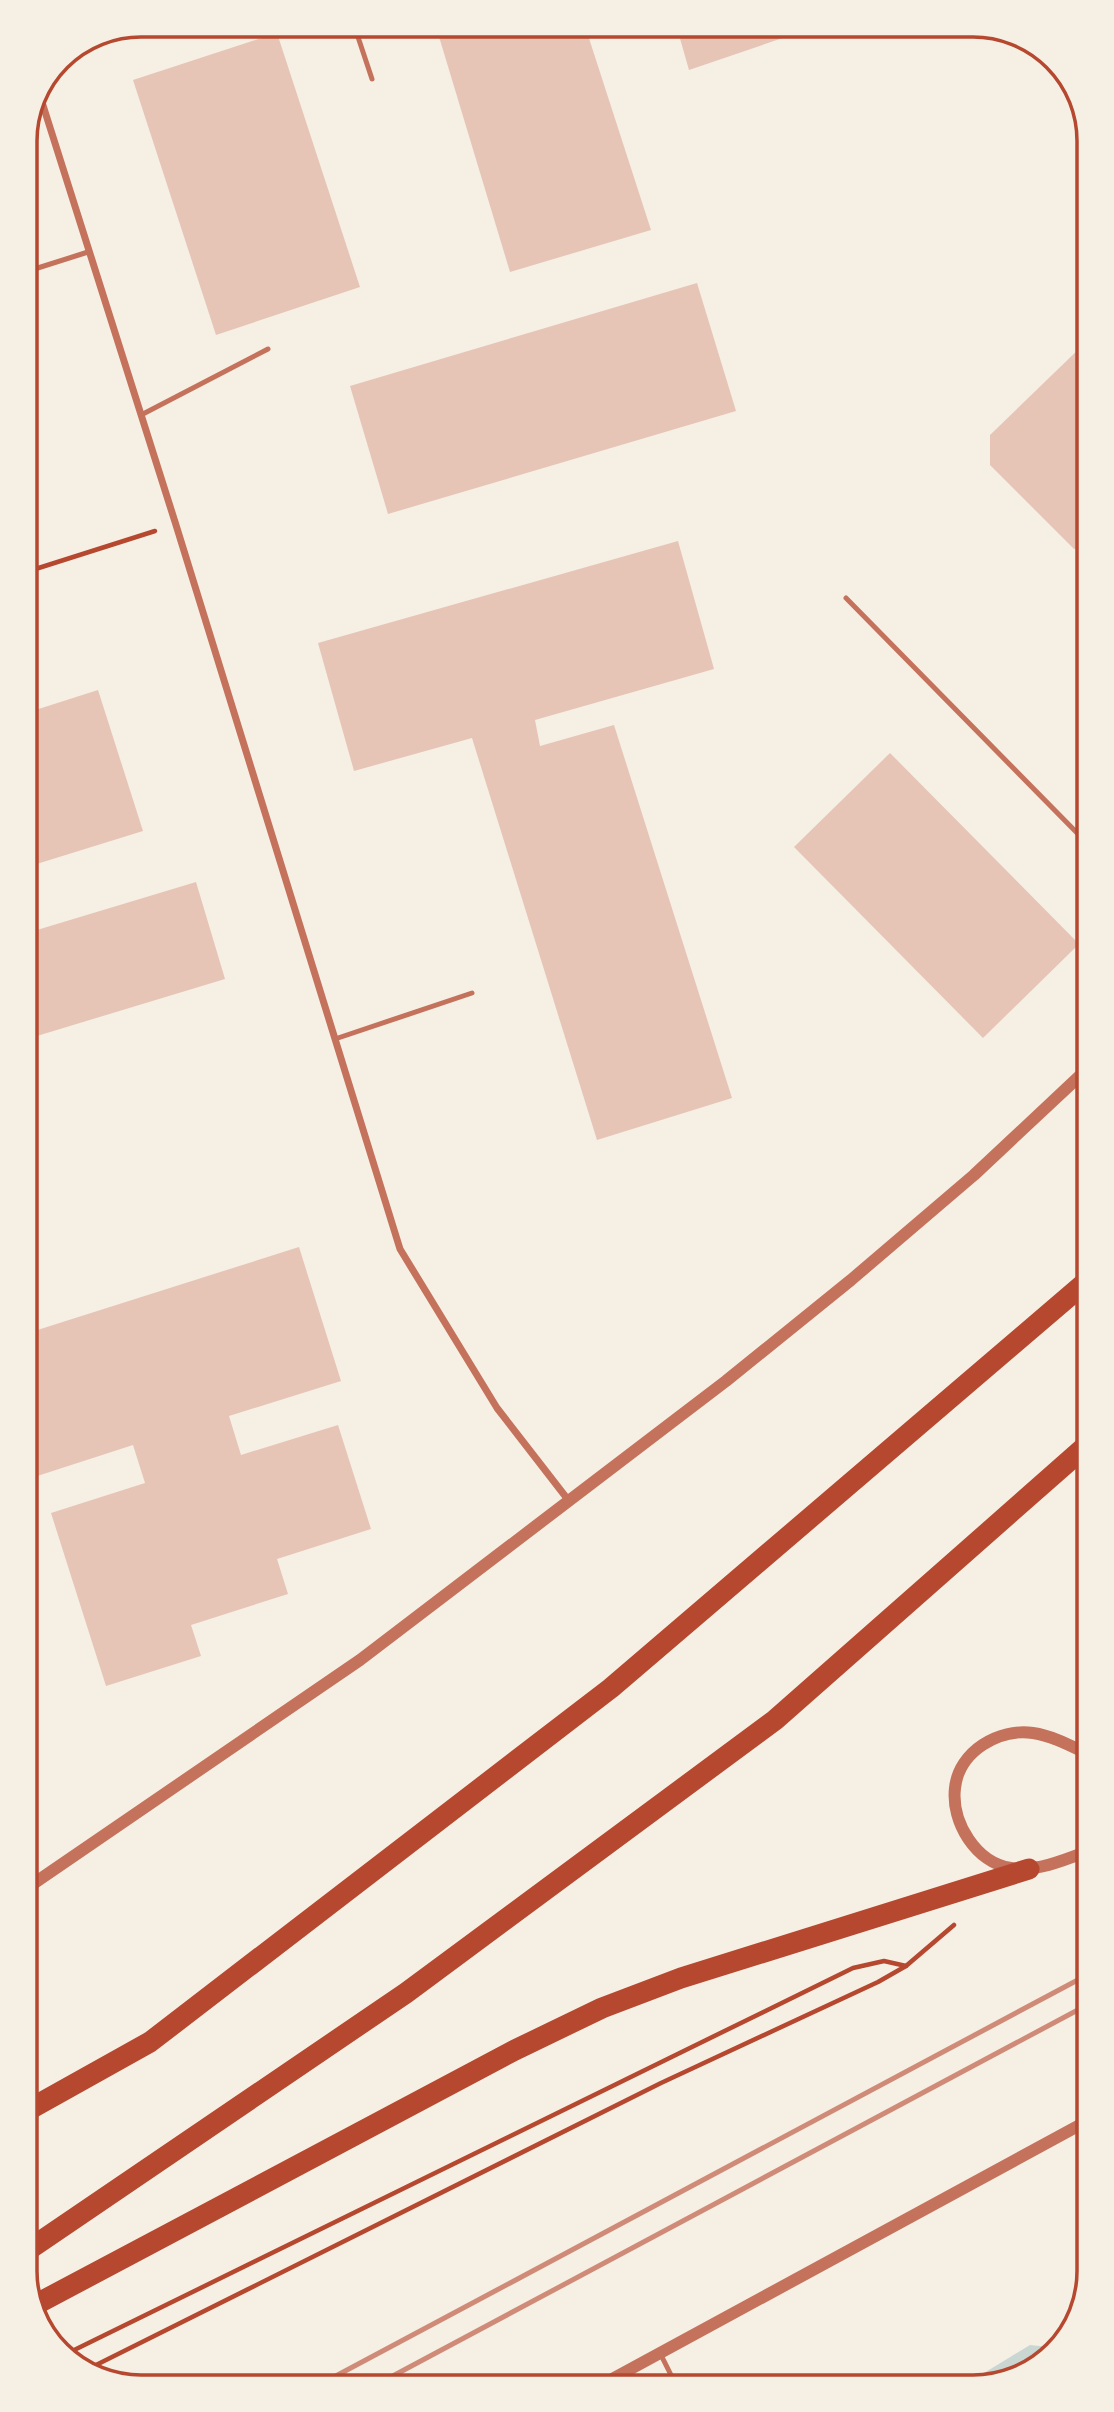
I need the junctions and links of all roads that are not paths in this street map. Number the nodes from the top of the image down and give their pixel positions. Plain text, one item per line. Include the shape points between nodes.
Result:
1 (358, 37) edge
2 (372, 79) dead end
3 (43, 106) edge
4 (88, 252) junction
5 (37, 268) edge
6 (268, 349) dead end
7 (141, 415) junction
8 (846, 598) dead end
9 (1077, 833) edge
10 (472, 993) dead end
11 (335, 1039) junction
12 (1077, 1078) edge
13 (1077, 1290) edge
14 (1077, 1454) edge
15 (569, 1501) junction
16 (1077, 1749) edge
17 (1077, 1855) edge
18 (1029, 1870) junction
19 (37, 1881) edge
20 (37, 2105) edge
21 (1077, 2127) edge
22 (37, 2244) edge
23 (41, 2302) edge
24 (660, 2353) junction
25 (620, 2375) edge
26 (671, 2375) edge

1 - 2 lane
3 - 4 street
4 - 5 lane
4 - 7 street
6 - 7 lane
7 - 11 street
8 - 9 lane
10 - 11 lane
11 - 15 street via 400,1249 497,1408
12 - 15 street via 974,1175 851,1280
13 - 20 highway via 611,1688 150,2042
14 - 22 highway via 775,1720 406,1993
15 - 19 street via 360,1660
16 - 18 street via 1034,1733 1011,1732 974,1751 961,1770 954,1788 959,1822 968,1839 990,1862
17 - 18 street
18 - 23 highway via 681,1978 601,2008
21 - 24 street
24 - 25 street
24 - 26 lane

